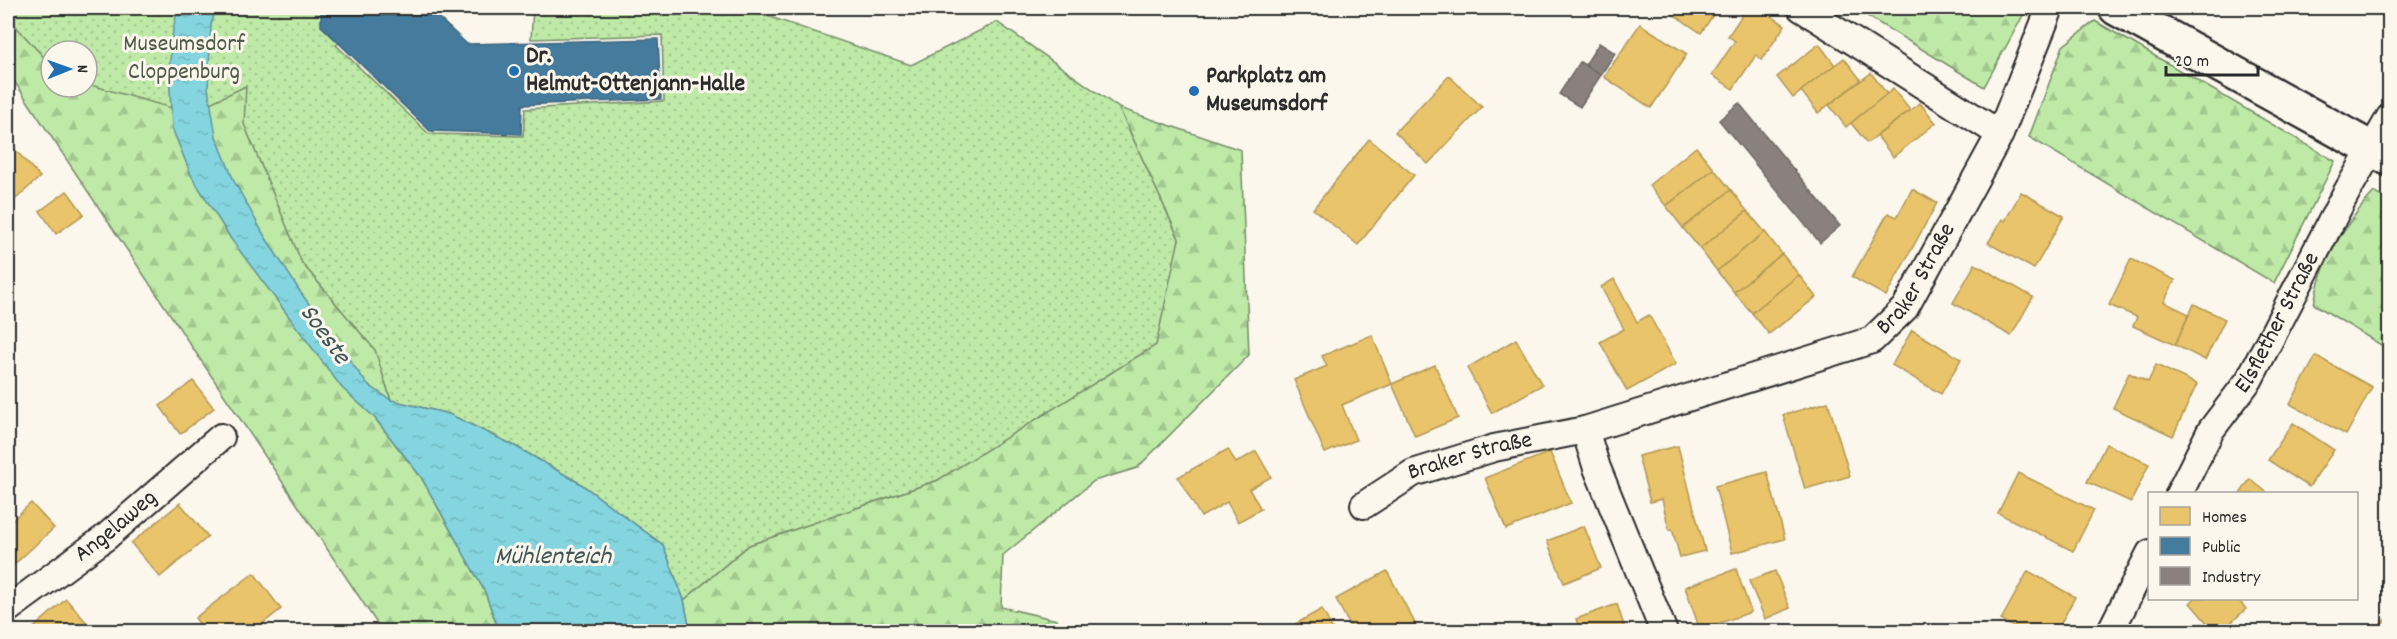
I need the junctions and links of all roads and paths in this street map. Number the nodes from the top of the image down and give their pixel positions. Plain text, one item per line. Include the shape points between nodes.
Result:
1 (1801, 8) edge
2 (2050, 8) edge
3 (2116, 8) edge
4 (2390, 117) edge
5 (2001, 134) junction
6 (2380, 154) edge
7 (1585, 430) junction
8 (221, 437) dead end
9 (2180, 492) edge
10 (1364, 505) dead end
11 (2148, 557) edge
12 (8, 609) edge
13 (1664, 632) edge
14 (2110, 632) edge

1 - 5 street
2 - 5 street, Braker Straße
3 - 6 street
4 - 6 street, Elsflether Straße
5 - 7 street, Braker Straße via 1905,308 1872,340
6 - 9 street, Elsflether Straße via 2339,205 2249,380 2211,430
7 - 10 street, Braker Straße via 1494,448 1413,473
7 - 13 street
8 - 12 street, Angelaweg via 106,537
11 - 14 street

